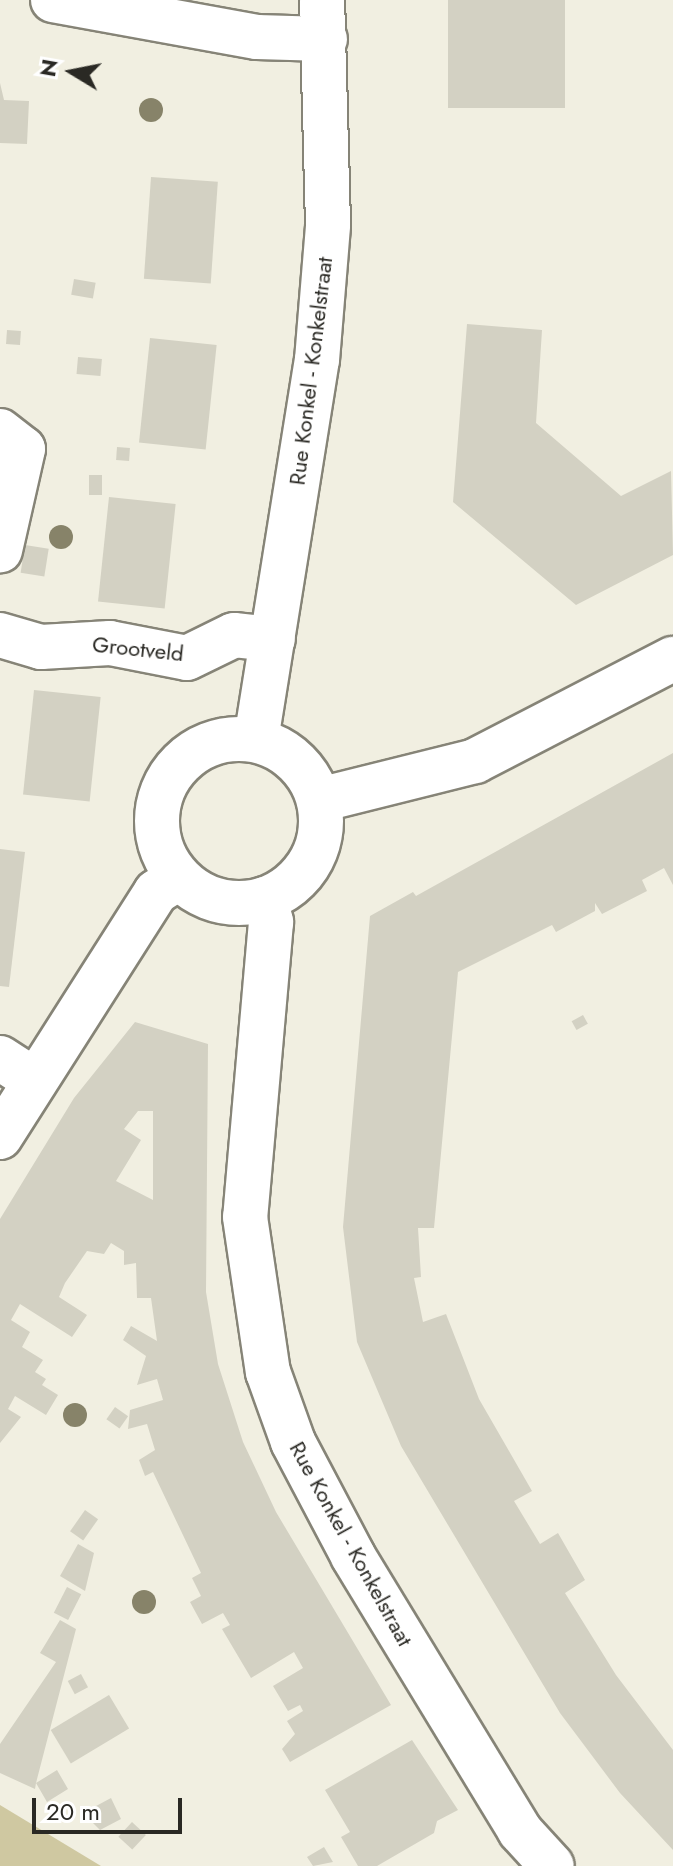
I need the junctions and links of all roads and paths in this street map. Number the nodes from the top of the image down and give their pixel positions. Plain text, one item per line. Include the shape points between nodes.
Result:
1 (53, 0) edge
2 (324, 20) edge
3 (0, 431) edge
4 (0, 550) edge
5 (0, 635) edge
6 (273, 639) junction
7 (673, 659) edge
8 (256, 740) junction
9 (319, 800) junction
10 (178, 878) junction
11 (265, 899) junction
12 (17, 1069) edge
13 (0, 1137) edge
14 (552, 1866) edge

1 - 2 street via 257,37
2 - 6 street, Rue Konkel - Konkelstraat via 328,225 317,360
3 - 4 street via 23,449
5 - 6 street, Grootveld via 41,647 110,643 187,658 234,635
6 - 8 street, Rue Konkel - Konkelstraat
7 - 9 street via 475,761
8 - 9 street via 296,761
8 - 10 street via 204,745 167,780 157,804 156,831
9 - 11 street via 321,825 305,870
10 - 11 street via 219,901
10 - 12 street via 156,892
11 - 14 street, Rue Konkel - Konkelstraat via 271,922 245,1217 268,1372 293,1442 353,1556 520,1831
12 - 13 street

